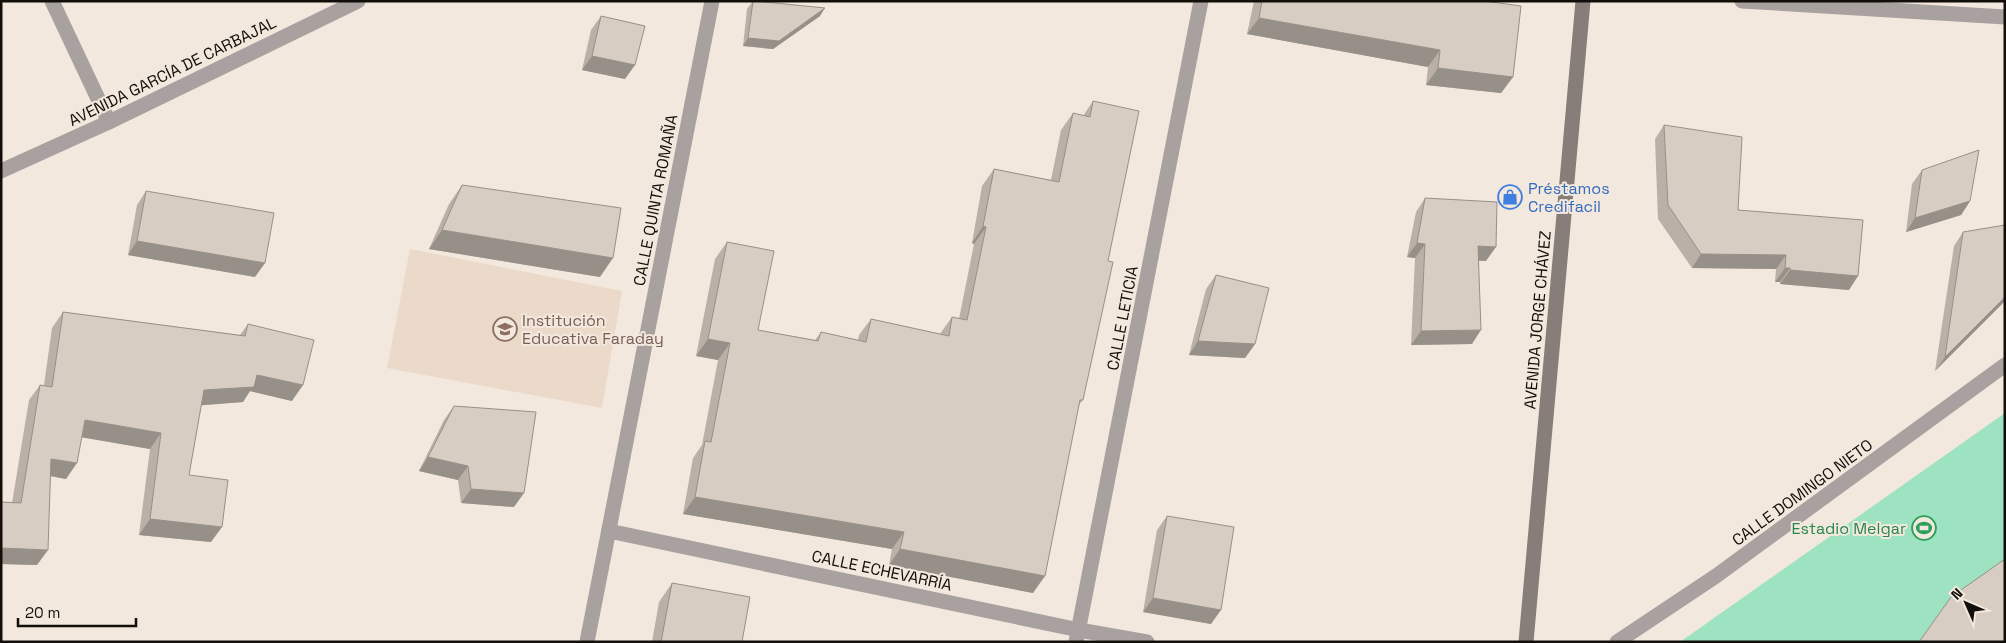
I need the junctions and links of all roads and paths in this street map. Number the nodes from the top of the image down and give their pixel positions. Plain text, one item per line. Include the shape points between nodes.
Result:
1 (52, 1) edge
2 (358, 1) edge
3 (712, 1) edge
4 (1201, 1) edge
5 (1583, 1) edge
6 (1742, 1) edge
7 (2005, 17) edge
8 (109, 122) junction
9 (1, 171) edge
10 (2005, 365) edge
11 (609, 531) junction
12 (1078, 636) edge
13 (587, 642) edge
14 (1147, 642) edge
15 (1526, 642) edge
16 (1617, 642) edge

1 - 8 street
2 - 8 street, AVENIDA GARCÍA DE CARBAJAL
3 - 11 street, CALLE QUINTA ROMAÑA
4 - 12 street, CALLE LETICIA
5 - 15 main road, AVENIDA JORGE CHÁVEZ
6 - 7 street
8 - 9 street, AVENIDA GARCÍA DE CARBAJAL
10 - 16 street, CALLE DOMINGO NIETO via 1716,576
11 - 12 street, CALLE ECHEVARRÍA
11 - 13 street, CALLE QUINTA ROMAÑA
12 - 14 street, CALLE ECHEVARRÍA

